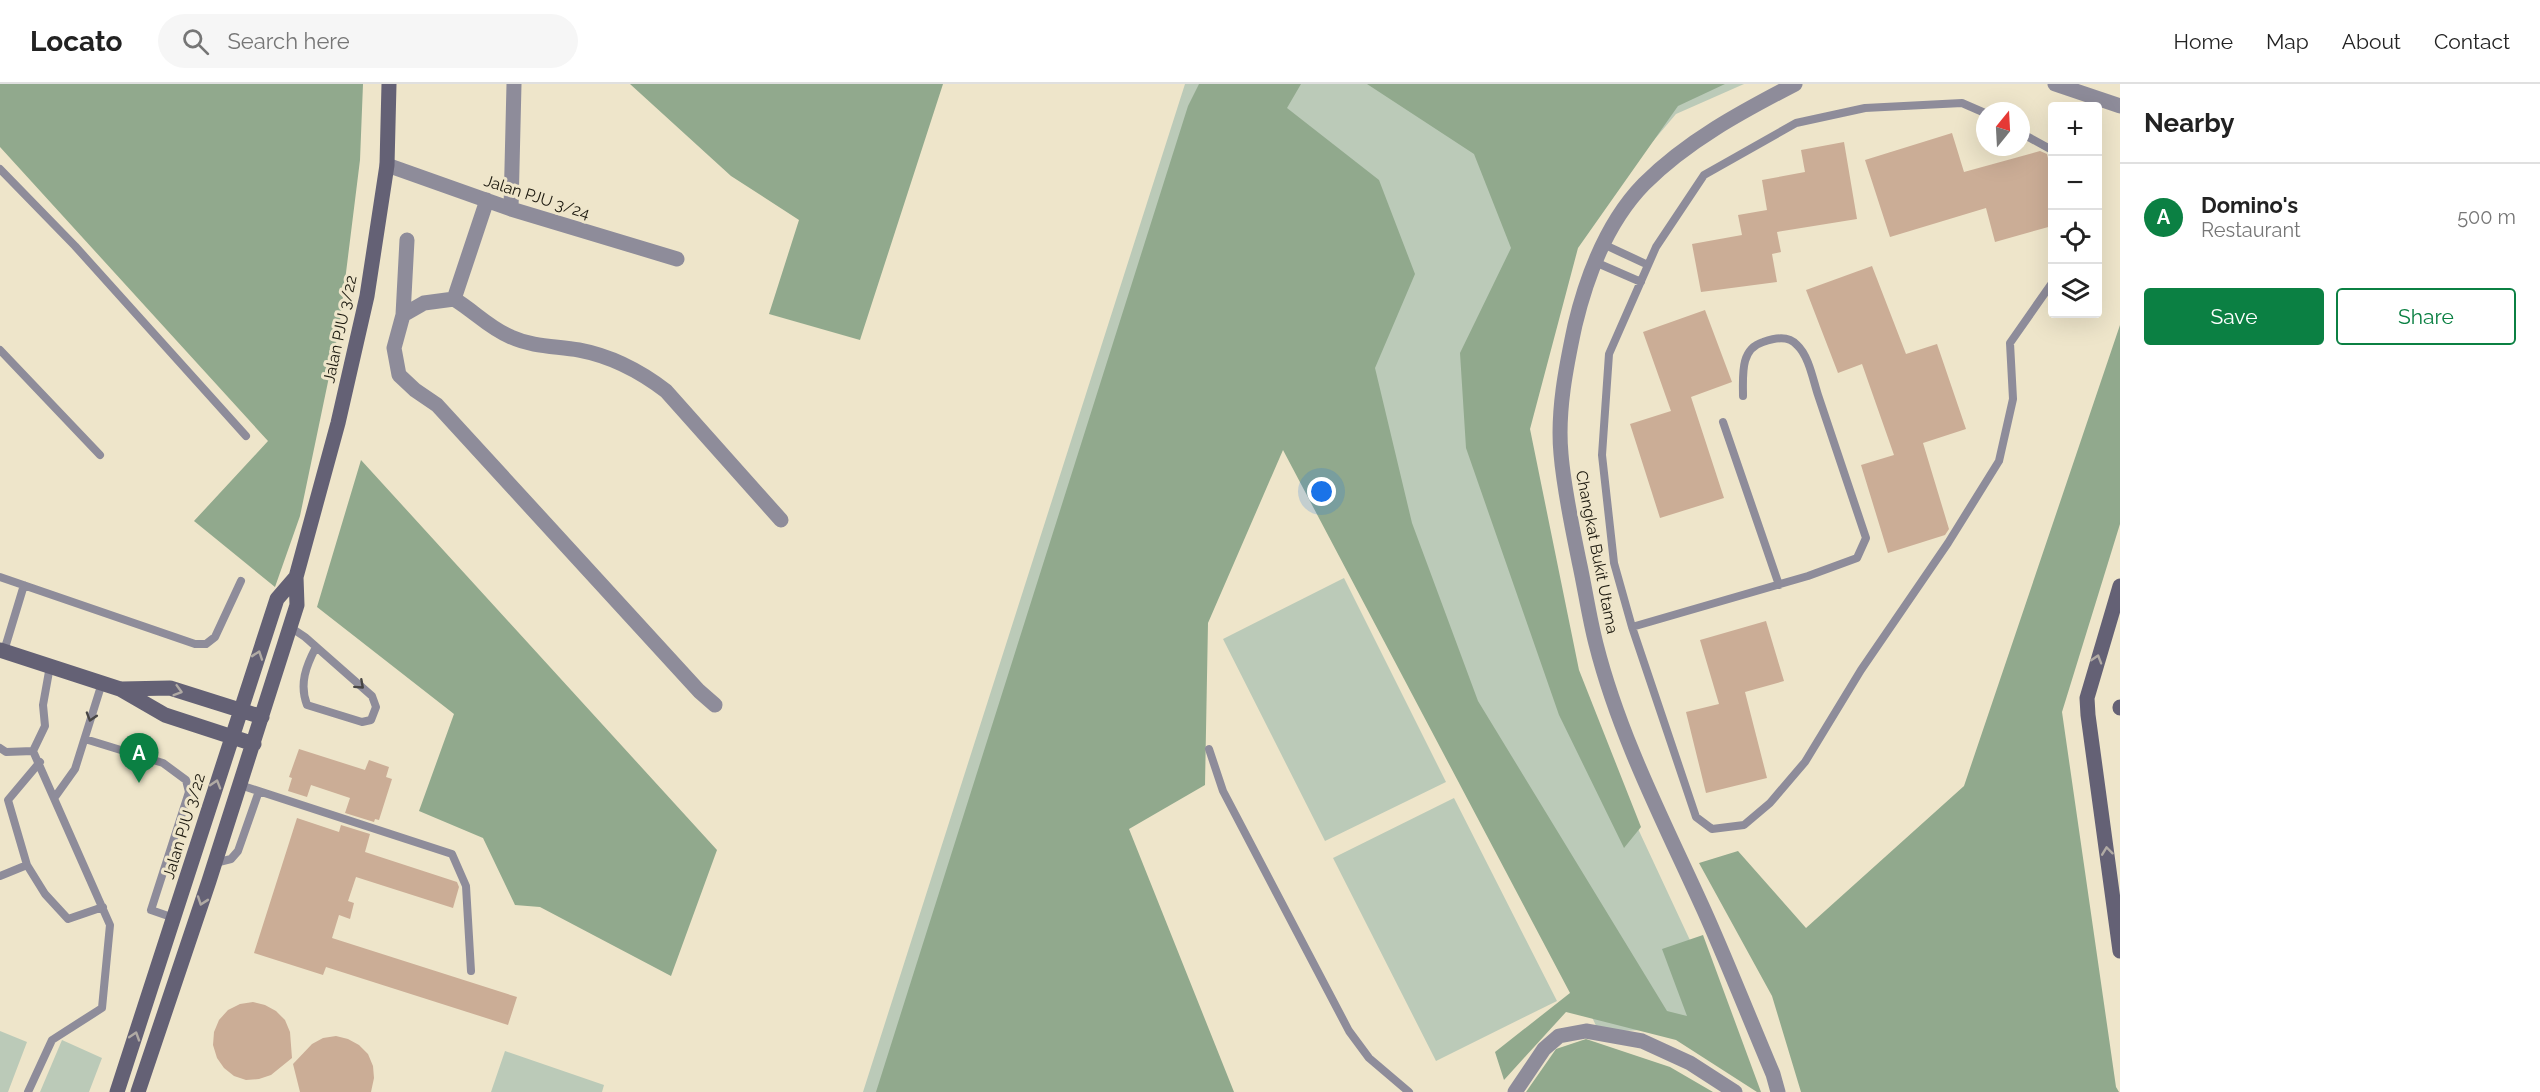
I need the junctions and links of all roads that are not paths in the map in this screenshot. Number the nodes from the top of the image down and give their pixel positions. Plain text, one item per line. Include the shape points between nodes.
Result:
1 (389, 84) edge
2 (514, 84) edge
3 (1795, 84) edge
4 (2055, 84) edge
5 (2120, 106) edge
6 (1976, 108) edge
7 (2030, 138) edge
8 (2048, 148) edge
9 (387, 165) junction
10 (0, 169) edge
11 (487, 200) junction
12 (511, 209) junction
13 (407, 240) dead end
14 (1603, 244) junction
15 (677, 259) dead end
16 (1595, 262) junction
17 (1648, 265) junction
18 (1641, 282) junction
19 (2048, 289) edge
20 (454, 299) junction
21 (403, 315) junction
22 (0, 350) edge
23 (1743, 396) dead end
24 (1724, 422) dead end
25 (246, 436) dead end
26 (100, 455) dead end
27 (781, 520) dead end
28 (0, 577) edge
29 (296, 577) junction
30 (241, 581) dead end
31 (24, 585) junction
32 (1779, 585) junction
33 (2120, 586) edge
34 (291, 627) junction
35 (1632, 627) junction
36 (316, 647) junction
37 (2, 650) edge
38 (50, 666) junction
39 (102, 683) junction
40 (120, 689) junction
41 (714, 705) dead end
42 (239, 710) junction
43 (262, 717) junction
44 (231, 736) junction
45 (85, 739) junction
46 (254, 744) junction
47 (0, 748) edge
48 (1209, 749) dead end
49 (33, 751) junction
50 (40, 762) junction
51 (240, 785) junction
52 (259, 791) junction
53 (55, 796) junction
54 (215, 862) junction
55 (27, 865) junction
56 (0, 876) edge
57 (103, 907) junction
58 (174, 918) junction
59 (2120, 951) edge
60 (471, 971) dead end
61 (28, 1092) edge
62 (117, 1092) edge
63 (138, 1092) edge
64 (1408, 1092) edge
65 (1515, 1092) edge
66 (1735, 1092) edge
67 (1778, 1092) edge

1 - 9 street, Jalan PJU 3/22
2 - 12 street
3 - 14 street, Changkat Bukit Utama via 1740,112 1686,147 1643,185
4 - 5 street
6 - 17 lane via 1962,103 1864,108 1796,123 1704,175
7 - 8 lane
9 - 11 street, Jalan PJU 3/24
9 - 29 street, Jalan PJU 3/22 via 367,296
10 - 25 lane
11 - 12 street, Jalan PJU 3/24
11 - 20 street
12 - 15 street, Jalan PJU 3/24
13 - 21 street
14 - 16 street, Changkat Bukit Utama
14 - 17 lane
16 - 18 lane
16 - 67 street, Changkat Bukit Utama via 1570,349 1562,397 1560,452 1596,644 1642,773 1722,951
17 - 18 lane
18 - 35 lane via 1609,354 1602,455 1614,563
19 - 35 lane via 2010,344 2013,399 1999,461 1805,762 1770,803 1744,825 1712,829 1695,816
20 - 21 street via 424,303
20 - 27 street via 490,327 512,338 610,358 646,376 666,391
21 - 41 street via 394,348 399,375 437,405
22 - 26 lane
23 - 32 lane via 1743,366 1756,344 1781,338 1798,345 1866,538 1857,558
24 - 32 lane
28 - 31 lane
29 - 34 street, Jalan PJU 3/22 via 297,605
42 -> 29 street, Jalan PJU 3/22 via 277,599
30 - 31 lane via 215,637 206,644 195,644
31 - 37 lane
32 - 35 lane
59 -> 33 street via 2087,698
34 - 36 lane
34 - 43 street, Jalan PJU 3/22
36 -> 36 lane via 372,696 376,707 371,720 362,722 308,705 302,693 304,677
37 - 38 street
38 - 39 street
38 - 49 lane via 43,705 45,726
39 - 40 street
39 -> 45 lane
40 -> 42 street via 170,688
40 - 44 street via 165,714
42 - 43 street
42 - 44 street, Jalan PJU 3/22
43 - 46 street, Jalan PJU 3/22
44 - 46 street
58 -> 44 street, Jalan PJU 3/22
45 - 53 lane via 75,769
45 - 58 lane via 163,764 186,780 189,792 151,910
46 - 51 street, Jalan PJU 3/22
47 - 49 lane via 6,752
48 - 64 lane via 1223,791 1349,1031 1369,1058
49 - 50 lane
50 - 53 lane
50 - 55 lane via 8,800
51 - 52 lane
51 - 54 street, Jalan PJU 3/22
52 - 54 lane via 238,851 231,859
52 - 60 lane via 452,854 466,886
53 - 57 lane
54 -> 63 street, Jalan PJU 3/22
55 - 56 lane
55 - 57 lane via 45,894 68,919
57 - 61 lane via 110,926 102,1008 52,1041
62 -> 58 street, Jalan PJU 3/22
65 - 66 street via 1544,1050 1559,1036 1586,1031 1642,1041 1690,1063

